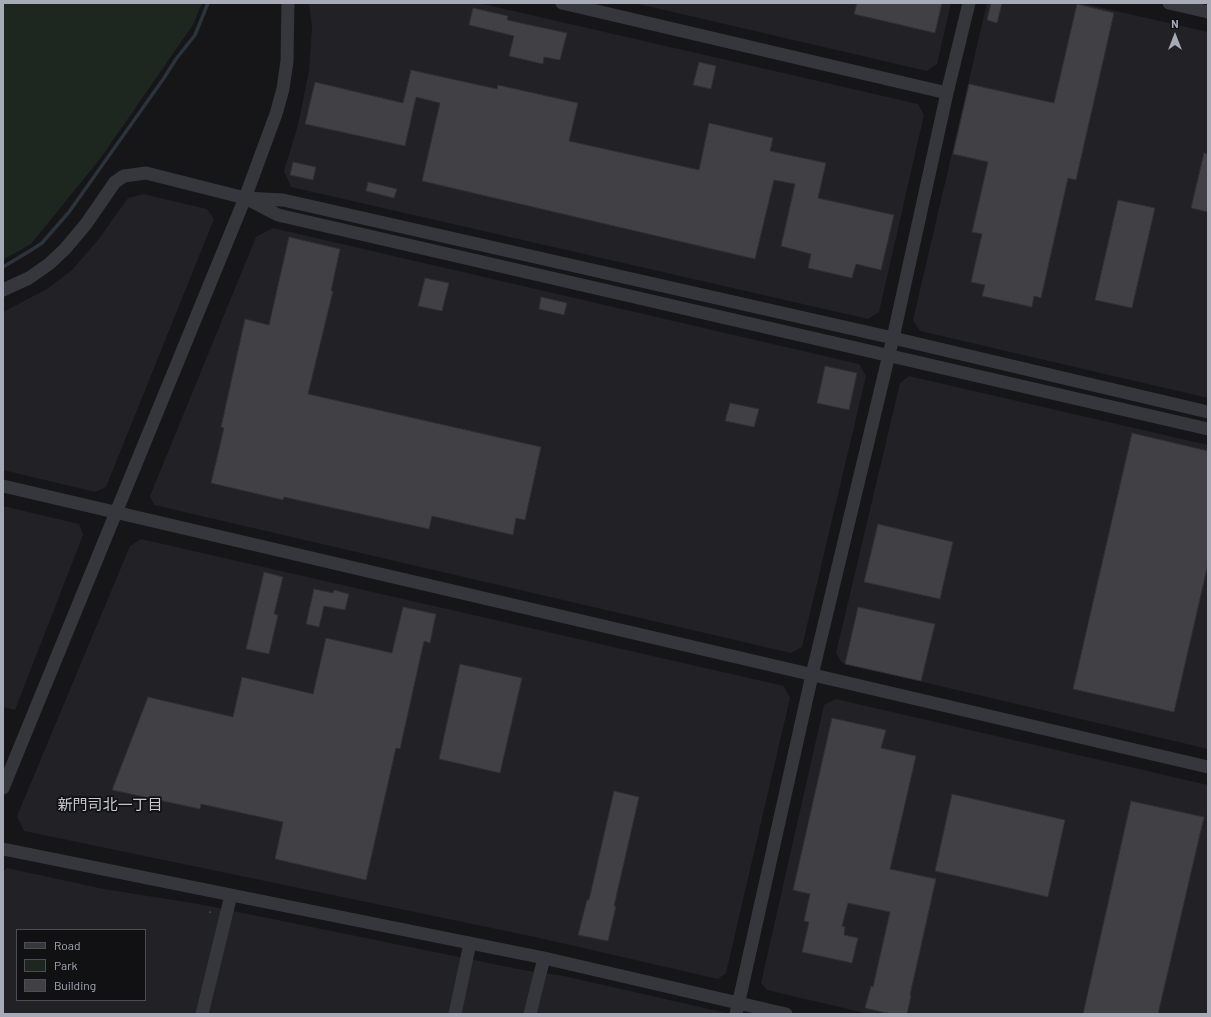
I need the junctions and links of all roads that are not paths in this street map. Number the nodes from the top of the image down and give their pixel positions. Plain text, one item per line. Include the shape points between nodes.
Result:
1 (288, 3) edge
2 (562, 3) edge
3 (969, 3) edge
4 (1169, 3) edge
5 (1208, 12) edge
6 (947, 93) junction
7 (246, 198) junction
8 (3, 290) edge
9 (893, 338) junction
10 (888, 355) junction
11 (1208, 412) edge
12 (1208, 429) edge
13 (3, 486) edge
14 (117, 512) junction
15 (812, 675) junction
16 (1208, 767) edge
17 (3, 788) edge
18 (3, 849) edge
19 (231, 894) junction
20 (470, 943) junction
21 (544, 958) junction
22 (737, 1009) edge
23 (202, 1014) edge
24 (455, 1014) edge
25 (530, 1014) edge
26 (786, 1014) edge

1 - 7 street via 287,61 283,89
2 - 6 street
3 - 6 street
4 - 5 street
6 - 9 street
7 - 8 street via 146,173 124,176 115,182 65,249 29,278
7 - 9 street via 283,200
7 - 10 street via 278,215
7 - 14 street
9 - 10 street
9 - 11 street
10 - 12 street
10 - 15 street
13 - 14 street
14 - 15 street
14 - 17 street
15 - 16 street
15 - 22 street
18 - 19 street
19 - 20 street
19 - 23 street
20 - 21 street
20 - 24 street
21 - 22 street
21 - 25 street
22 - 26 street

